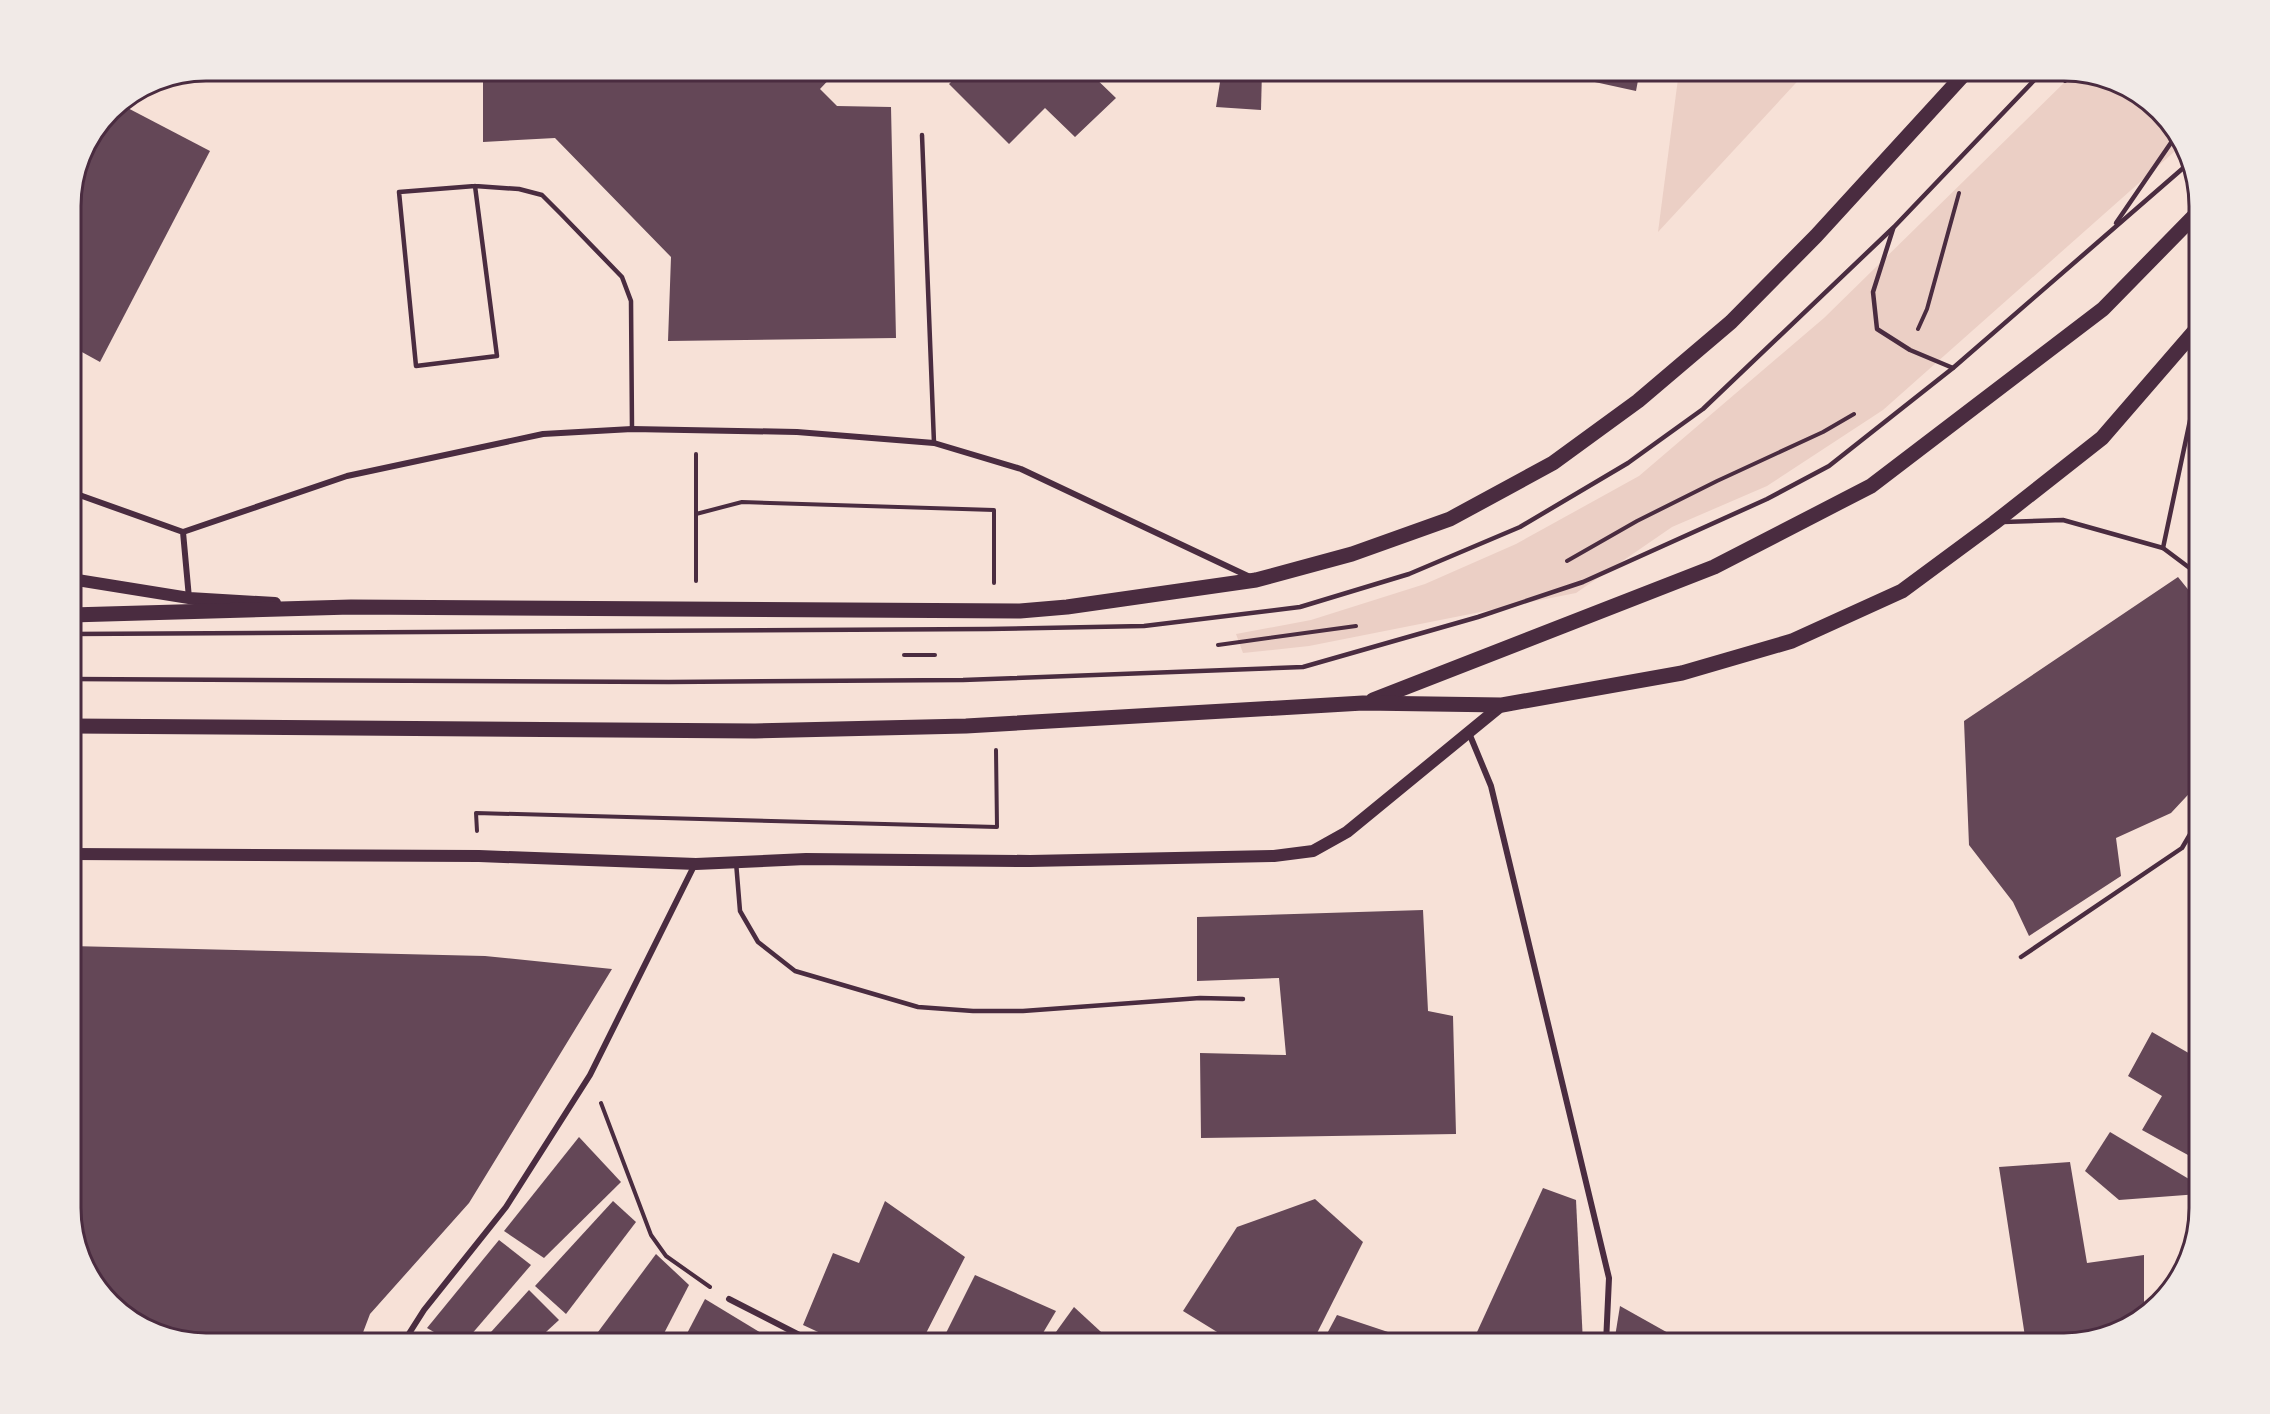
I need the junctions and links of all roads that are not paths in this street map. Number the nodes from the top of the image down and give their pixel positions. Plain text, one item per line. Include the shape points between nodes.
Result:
1 (1958, 81) edge
2 (2033, 81) edge
3 (922, 135) dead end
4 (2171, 143) edge
5 (2183, 168) edge
6 (475, 186) junction
7 (2189, 221) edge
8 (1894, 227) junction
9 (2111, 231) junction
10 (2189, 338) edge
11 (1953, 368) junction
12 (2189, 425) edge
13 (632, 429) junction
14 (934, 443) junction
15 (81, 496) edge
16 (1994, 523) junction
17 (183, 532) junction
18 (2163, 548) junction
19 (2189, 568) edge
20 (1256, 580) junction
21 (81, 581) edge
22 (189, 598) junction
23 (351, 607) junction
24 (81, 615) edge
25 (81, 634) edge
26 (81, 679) edge
27 (1363, 703) junction
28 (1502, 705) junction
29 (81, 726) edge
30 (1468, 732) junction
31 (2189, 836) edge
32 (81, 854) edge
33 (736, 862) junction
34 (696, 864) junction
35 (2021, 957) dead end
36 (1243, 999) dead end
37 (729, 1299) road end
38 (409, 1333) edge
39 (794, 1333) edge
40 (1606, 1333) edge

1 - 20 main road via 1731,322 1638,401 1553,463 1450,519 1352,554
2 - 8 lane
3 - 14 lane
4 - 9 lane
5 - 9 lane
6 - 6 lane via 399,192 416,366 496,356
6 - 13 lane via 542,195 621,277 631,302
7 - 27 main road via 2103,309 1871,486 1714,567
8 - 11 lane via 1873,292 1877,329 1910,350
8 - 25 lane via 1703,409 1628,463 1520,527 1409,574 1300,607 1144,626
9 - 11 lane
10 - 16 main road via 2102,438
11 - 26 lane via 1829,466 1767,499 1583,582 1303,667 963,680
12 - 18 lane
13 - 14 street via 797,432
13 - 17 street via 543,434 456,451 347,477
14 - 20 street via 1021,470
15 - 17 street
16 - 18 lane via 2063,520
16 - 28 main road via 1902,591 1792,641 1682,673
17 - 22 street
18 - 19 lane
20 - 23 main road via 1020,611
21 - 22 main road
22 - 23 main road
23 - 24 main road
27 - 28 main road
27 - 29 main road via 966,726 755,731
28 - 30 main road
30 - 33 main road via 1347,832 1313,851 1274,856 1030,861
30 - 40 street via 1491,786 1609,1278
31 - 35 lane via 2182,848
32 - 34 main road via 479,856
33 - 34 main road
33 - 36 lane via 740,911 758,942 795,971 918,1007 1023,1011 1200,998
34 - 38 street via 590,1075 506,1207 423,1310
37 - 39 street

